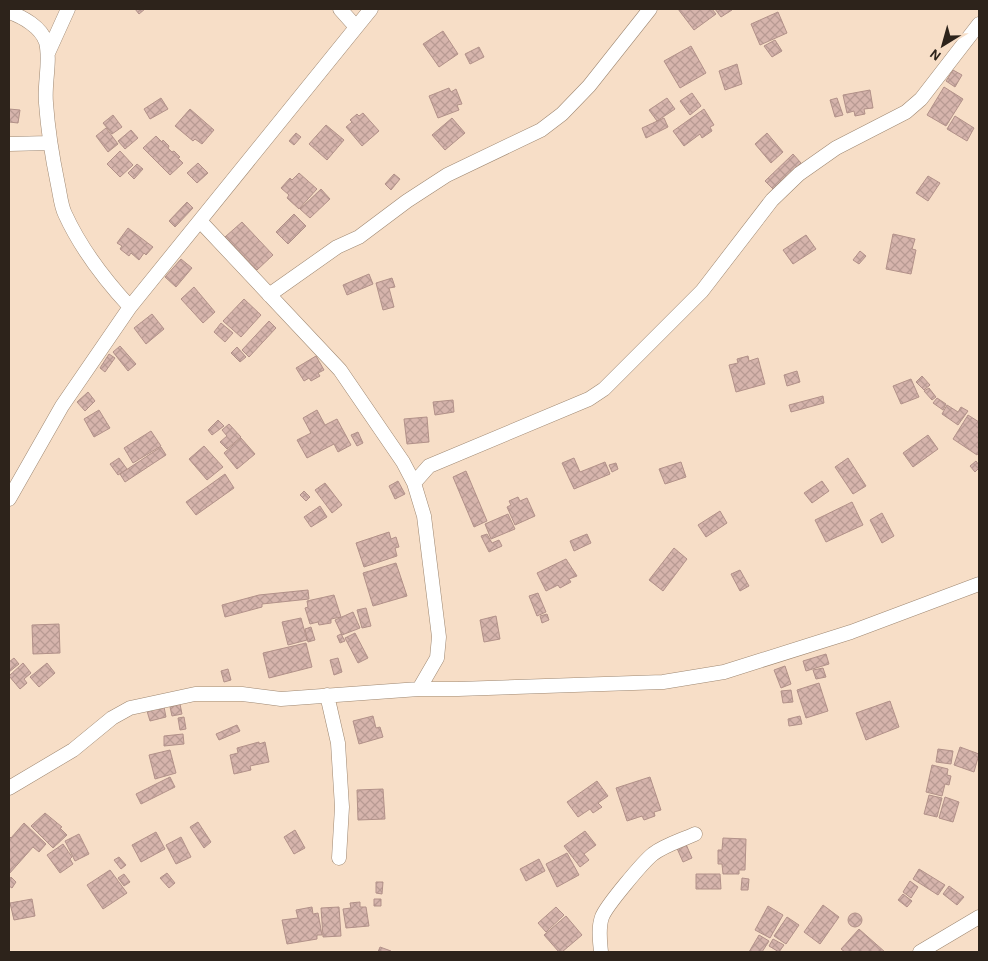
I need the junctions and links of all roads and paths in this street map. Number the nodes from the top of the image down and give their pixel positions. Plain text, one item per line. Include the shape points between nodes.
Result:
1 (68, 9) edge
2 (340, 9) edge
3 (371, 9) edge
4 (650, 9) edge
5 (9, 12) edge
6 (979, 24) edge
7 (356, 27) junction
8 (48, 53) junction
9 (49, 143) junction
10 (9, 144) edge
11 (200, 221) junction
12 (269, 295) junction
13 (130, 307) junction
14 (403, 462) junction
15 (429, 466) junction
16 (414, 483) junction
17 (9, 499) edge
18 (979, 584) edge
19 (418, 689) junction
20 (327, 695) junction
21 (9, 788) edge
22 (696, 834) dead end
23 (339, 858) dead end
24 (979, 917) edge
25 (601, 952) edge
26 (920, 952) edge

1 - 8 street
2 - 7 street
3 - 7 street
4 - 12 street via 590,86 541,130 447,176 407,200 359,237 337,247
5 - 8 street via 38,30
6 - 15 street via 921,99 906,112 836,148 798,174 772,200 702,291 604,389 589,399
7 - 11 street
8 - 9 street via 45,95
9 - 10 street
9 - 13 street via 65,213 85,251
11 - 12 street
11 - 13 street
12 - 14 street via 340,370
13 - 17 street via 62,406
14 - 15 street
14 - 16 street
15 - 16 street
16 - 19 street via 424,516 440,637 437,658
18 - 19 street via 850,632 724,672 694,678 663,682
19 - 20 street
20 - 21 street via 281,699 242,694 195,694 130,708 112,718 73,750
20 - 23 street via 338,743 342,807
22 - 25 street via 653,854 609,906 602,917 599,932
24 - 26 street

